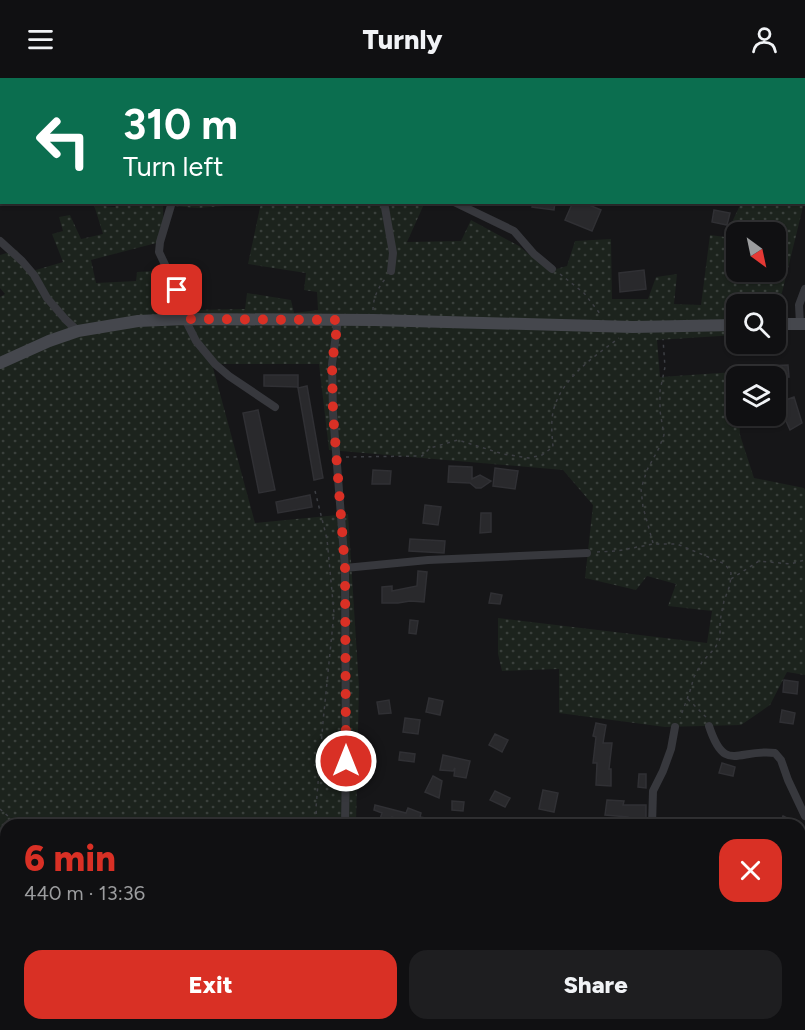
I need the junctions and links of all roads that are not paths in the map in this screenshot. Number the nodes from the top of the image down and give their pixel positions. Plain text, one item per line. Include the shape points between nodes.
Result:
1 (171, 204) edge
2 (384, 204) edge
3 (458, 204) edge
4 (0, 241) edge
5 (552, 269) road end
6 (391, 271) road end
7 (805, 289) edge
8 (185, 319) junction
9 (338, 320) junction
10 (786, 324) edge
11 (802, 324) edge
12 (726, 325) edge
13 (78, 331) junction
14 (0, 363) edge
15 (276, 407) dead end
16 (586, 553) road end
17 (345, 568) junction
18 (709, 726) road end
19 (675, 727) road end
20 (805, 816) edge
21 (345, 819) edge
22 (652, 819) edge

1 - 8 street via 159,252 177,290
2 - 6 street via 393,253
3 - 5 street via 514,231
4 - 13 street via 22,261 47,298
7 - 11 street via 799,305
8 - 9 main road
8 - 13 main road via 138,321
8 - 15 street via 196,341 215,364
9 - 12 main road via 605,327
9 - 17 street via 332,364 333,413
10 - 11 main road
13 - 14 main road
16 - 17 street
17 - 21 street
18 - 20 street via 714,741 726,755 775,753
19 - 22 street via 671,749 653,791

